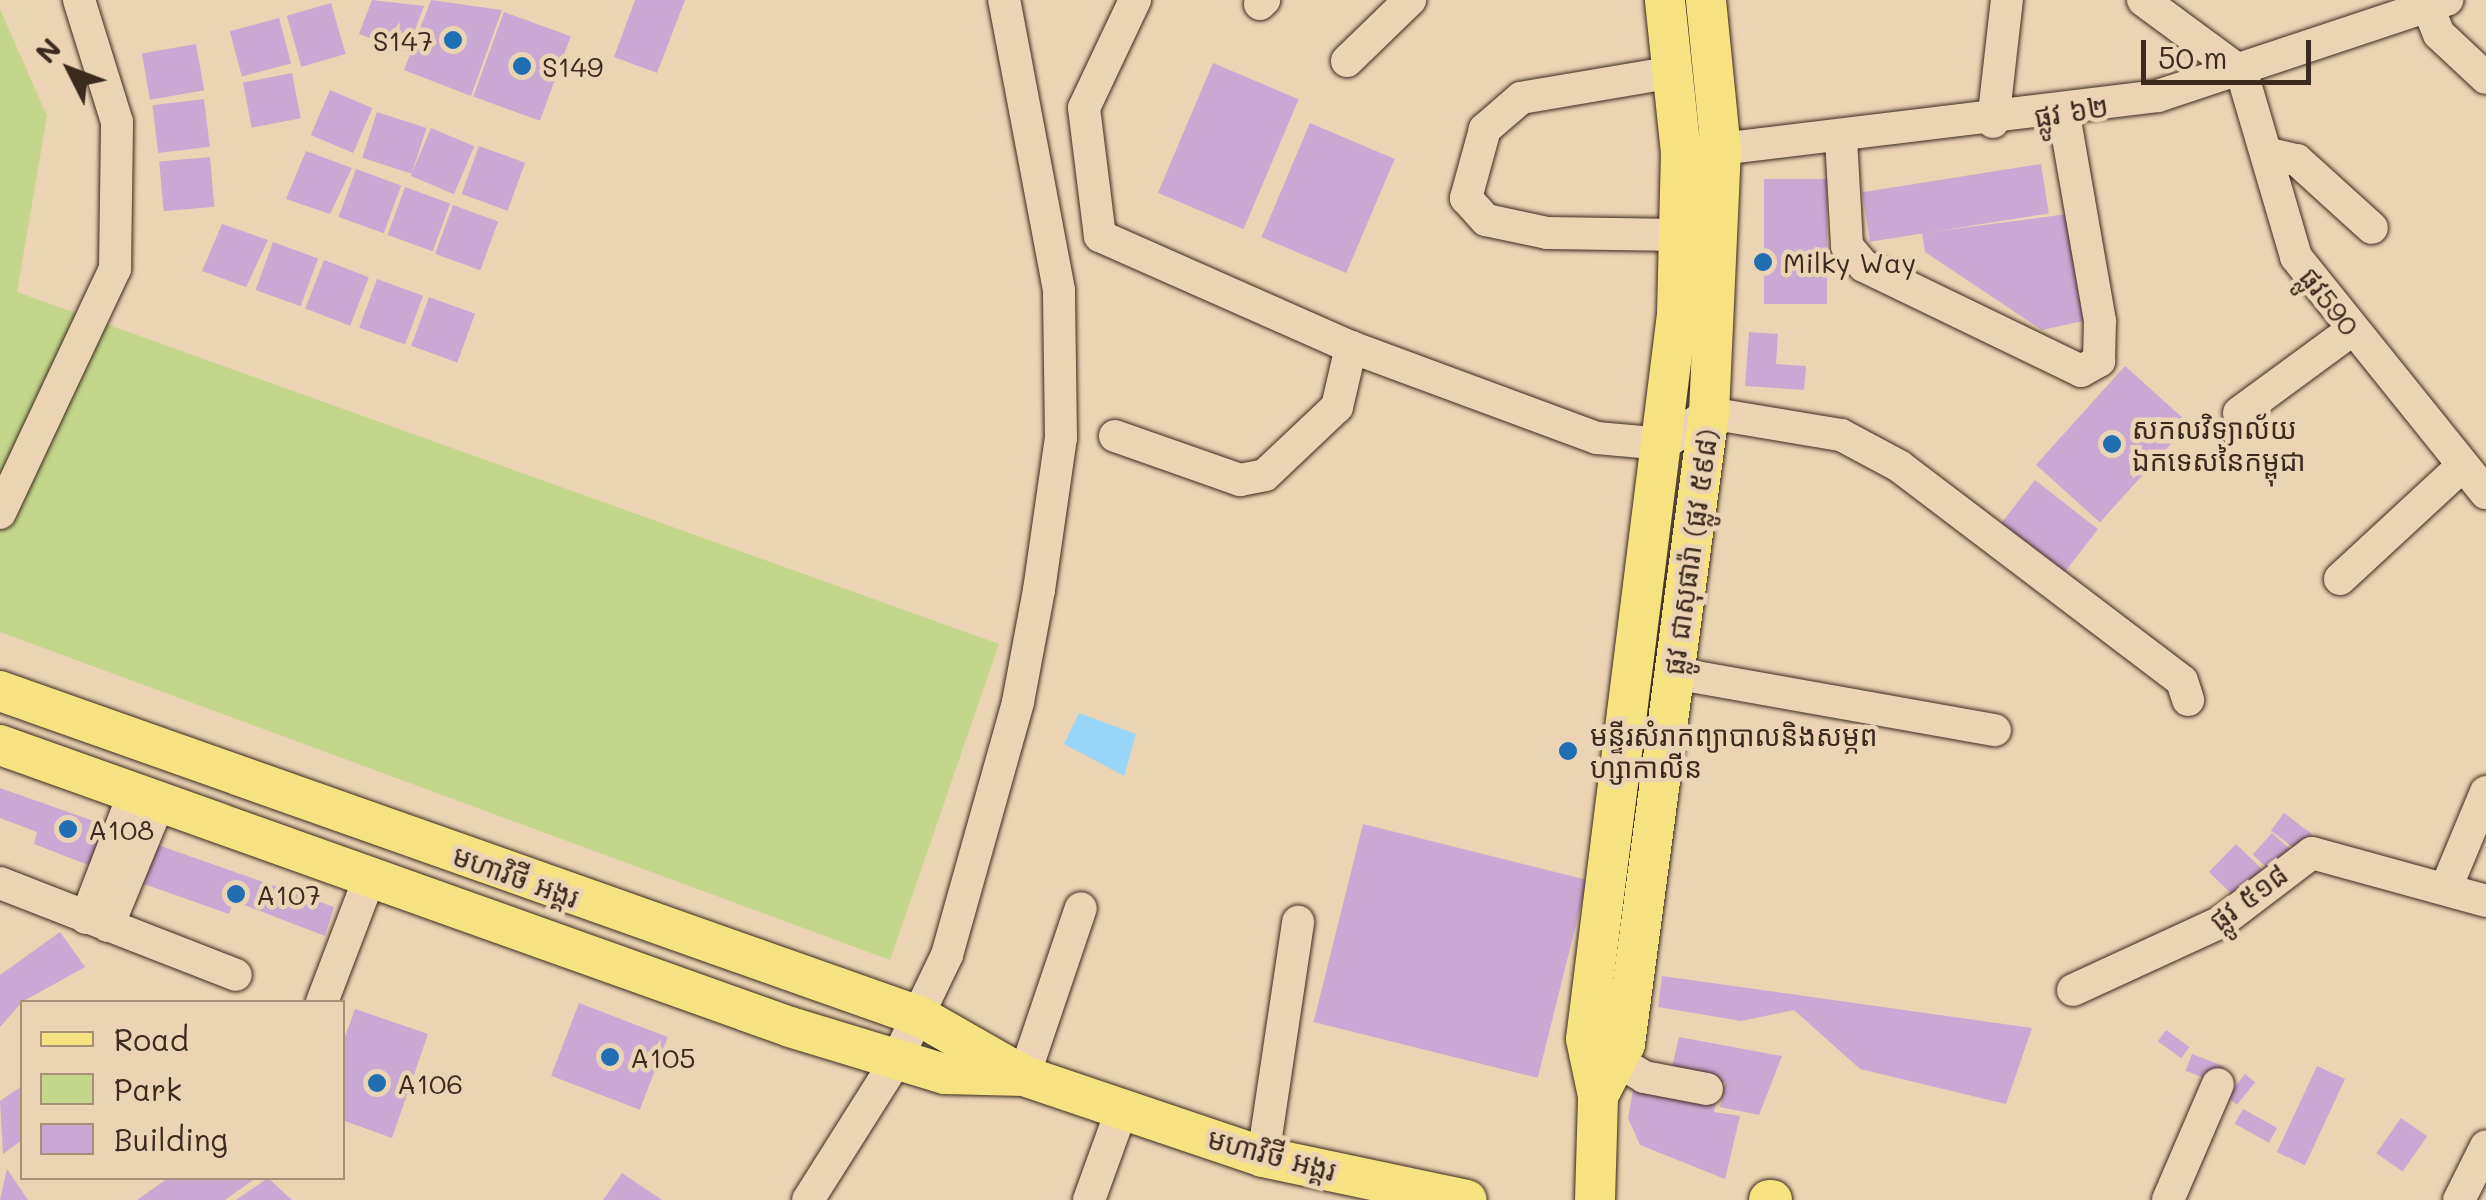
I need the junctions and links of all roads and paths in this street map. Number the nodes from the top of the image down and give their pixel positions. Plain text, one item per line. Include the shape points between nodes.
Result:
1 (79, 0) edge
2 (1004, 0) edge
3 (1135, 0) edge
4 (1410, 0) edge
5 (1665, 0) edge
6 (1706, 0) edge
7 (2007, 0) edge
8 (2142, 0) edge
9 (2437, 4) edge
10 (1347, 60) dead end
11 (1674, 72) junction
12 (2242, 74) junction
13 (2486, 78) edge
14 (2064, 114) junction
15 (1993, 122) junction
16 (1841, 138) junction
17 (1720, 151) junction
18 (1680, 153) junction
19 (2270, 154) junction
20 (2372, 228) dead end
21 (1680, 235) junction
22 (2352, 330) junction
23 (1351, 347) junction
24 (1709, 413) junction
25 (2239, 413) dead end
26 (1115, 436) dead end
27 (1664, 444) junction
28 (2461, 466) junction
29 (2486, 493) edge
30 (0, 513) edge
31 (2340, 579) dead end
32 (1674, 674) junction
33 (0, 691) edge
34 (2188, 700) dead end
35 (1995, 730) dead end
36 (0, 745) edge
37 (2486, 792) edge
38 (147, 797) junction
39 (370, 876) junction
40 (0, 884) edge
41 (2446, 888) junction
42 (2486, 901) edge
43 (1081, 908) dead end
44 (96, 922) junction
45 (1298, 922) dead end
46 (236, 975) dead end
47 (2073, 990) dead end
48 (323, 1000) edge
49 (921, 1017) junction
50 (1616, 1060) junction
51 (896, 1061) junction
52 (1024, 1076) junction
53 (2218, 1084) dead end
54 (1706, 1089) dead end
55 (1598, 1096) junction
56 (1122, 1110) junction
57 (2486, 1146) edge
58 (1264, 1157) junction
59 (808, 1200) edge
60 (1090, 1200) edge
61 (1468, 1200) edge
62 (1595, 1200) edge
63 (2168, 1200) edge
64 (2460, 1200) edge

1 - 30 street via 118,122 115,270
2 - 49 street via 1059,290 1061,438 1018,702 956,931
3 - 23 street via 1084,108 1100,236
4 - 10 street
5 - 11 main road, ផ្លូវ ជាសុផារ៉ា (ផ្លូវ ៥៩៨)
6 - 17 main road, ផ្លូវ ជាសុផារ៉ា (ផ្លូវ ៥៩៨)
7 - 15 street
8 - 12 street
9 - 12 street, ផ្លូវ ៦២
9 - 13 street via 2439,34
11 - 18 main road, ផ្លូវ ជាសុផារ៉ា (ផ្លូវ ៥៩៨)
11 - 21 street via 1521,98 1486,129 1466,198 1486,220 1547,234
12 - 14 street, ផ្លូវ ៦២
12 - 19 street, ផ្លូវ590
14 - 15 street, ផ្លូវ ៦២
14 - 16 street via 2100,321 2099,361 2081,371 1864,266 1848,246
15 - 16 street, ផ្លូវ ៦២
16 - 17 street, ផ្លូវ ៦២
17 - 18 street, ផ្លូវ ៦២
17 - 24 main road, ផ្លូវ ជាសុផារ៉ា (ផ្លូវ ៥៩៨)
18 - 21 main road, ផ្លូវ ជាសុផារ៉ា (ផ្លូវ ៥៩៨)
19 - 20 street via 2297,160
19 - 22 street, ផ្លូវ590 via 2296,257
21 - 27 main road, ផ្លូវ ជាសុផារ៉ា (ផ្លូវ ៥៩៨)
22 - 25 street
22 - 28 street, ផ្លូវ590
23 - 26 street via 1337,407 1265,475 1240,480
23 - 27 street via 1597,438
24 - 27 street
24 - 32 main road, ផ្លូវ ជាសុផារ៉ា (ផ្លូវ ៥៩៨)
24 - 34 street via 1841,436 1899,466 2182,681
27 - 55 main road, ផ្លូវ ជាសុផារ៉ា (ផ្លូវ ៥៩៨) via 1586,1039
28 - 29 street, ផ្លូវ590
28 - 31 street
32 - 35 street
32 - 50 main road, ផ្លូវ ជាសុផារ៉ា (ផ្លូវ ៥៩៨)
33 - 49 main road, មហាវិថី អង្គរ
36 - 38 main road, មហាវិថី អង្គរ
37 - 41 street
38 - 39 main road, មហាវិថី អង្គរ
38 - 44 street
39 - 48 street
39 - 51 main road, មហាវិថី អង្គរ
40 - 44 street
41 - 42 street, ផ្លូវ ៥១៨
41 - 47 street, ផ្លូវ ៥១៨ via 2312,853 2220,922
43 - 52 street
44 - 46 street
45 - 58 street
49 - 51 street
49 - 52 main road, មហាវិថី អង្គរ
50 - 54 street via 1644,1077
50 - 55 main road, ផ្លូវ ជាសុផារ៉ា (ផ្លូវ ៥៩៨)
51 - 52 main road, មហាវិថី អង្គរ via 946,1074
51 - 59 street
52 - 56 main road, មហាវិថី អង្គរ
53 - 63 street
55 - 62 main road, ផ្លូវ ជាសុផារ៉ា (ផ្លូវ ៥៩៨)
56 - 58 main road, មហាវិថី អង្គរ
56 - 60 street
57 - 64 street
58 - 61 main road, មហាវិថី អង្គរ

